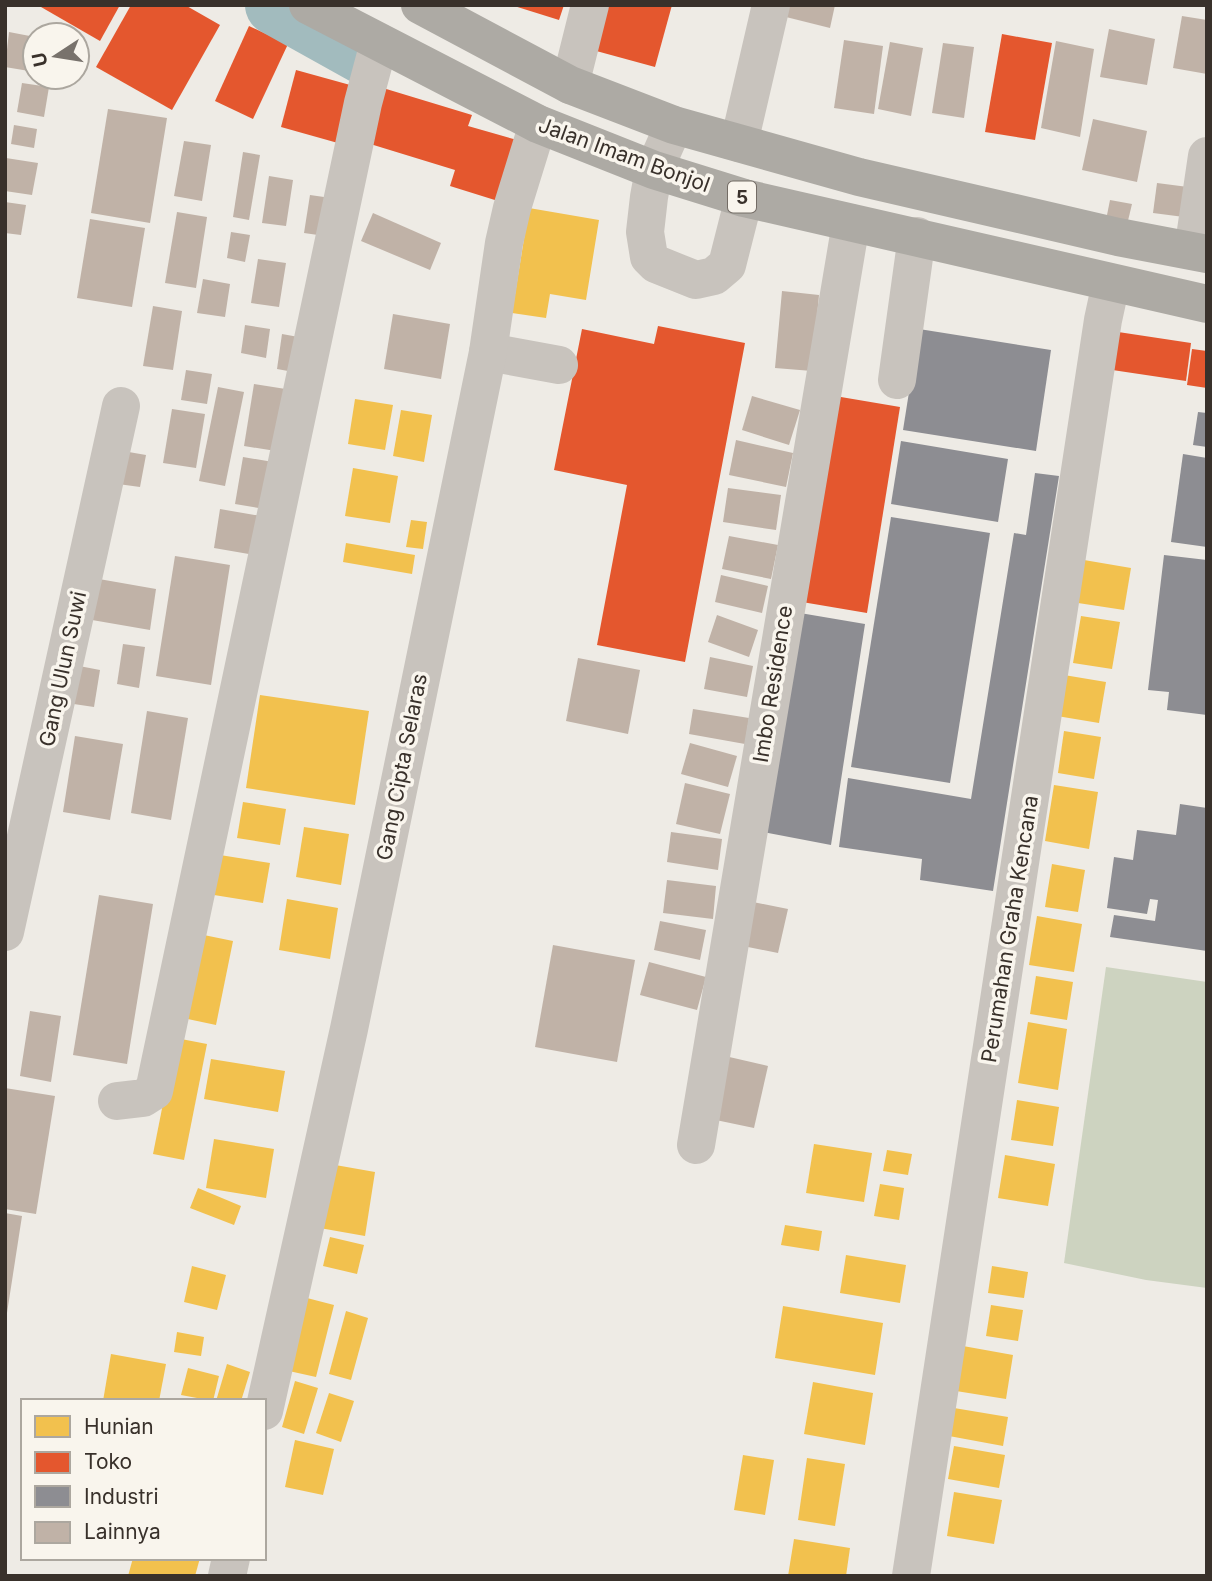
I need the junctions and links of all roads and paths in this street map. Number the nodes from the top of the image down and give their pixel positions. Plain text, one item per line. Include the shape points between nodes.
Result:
1 (308, 5) edge
2 (420, 5) edge
3 (590, 5) edge
4 (771, 5) edge
5 (379, 43) junction
6 (570, 85) junction
7 (537, 124) junction
8 (674, 125) junction
9 (739, 144) junction
10 (1207, 156) edge
11 (654, 170) junction
12 (744, 198) junction
13 (851, 223) junction
14 (917, 236) junction
15 (1200, 253) edge
16 (1111, 284) junction
17 (1207, 304) edge
18 (488, 352) junction
19 (559, 365) dead end
20 (897, 380) dead end
21 (121, 406) dead end
22 (5, 932) edge
23 (117, 1101) dead end
24 (696, 1145) dead end
25 (266, 1402) edge
26 (911, 1576) edge

1 - 5 highway, Jalan Imam Bonjol / 5
2 - 6 highway
3 - 6 street
4 - 9 street
5 - 7 highway, Jalan Imam Bonjol / 5
5 - 23 street via 154,1090 143,1098
6 - 8 highway
7 - 11 highway, Jalan Imam Bonjol / 5
7 - 18 street, Gang Cipta Selaras via 504,243
8 - 9 highway
8 - 11 street
9 - 15 highway via 859,177
10 - 15 street
11 - 12 highway, Jalan Imam Bonjol / 5
11 - 12 street via 645,232 649,257 695,280 714,276 727,265
12 - 13 highway, Jalan Imam Bonjol / 5
13 - 14 highway, Jalan Imam Bonjol / 5
13 - 24 street, Imbo Residence
14 - 16 highway, Jalan Imam Bonjol / 5
14 - 20 street
16 - 17 highway, Jalan Imam Bonjol / 5
16 - 26 street, Perumahan Graha Kencana
18 - 19 street
18 - 25 street, Gang Cipta Selaras via 349,1029
21 - 22 street, Gang Ulun Suwi

